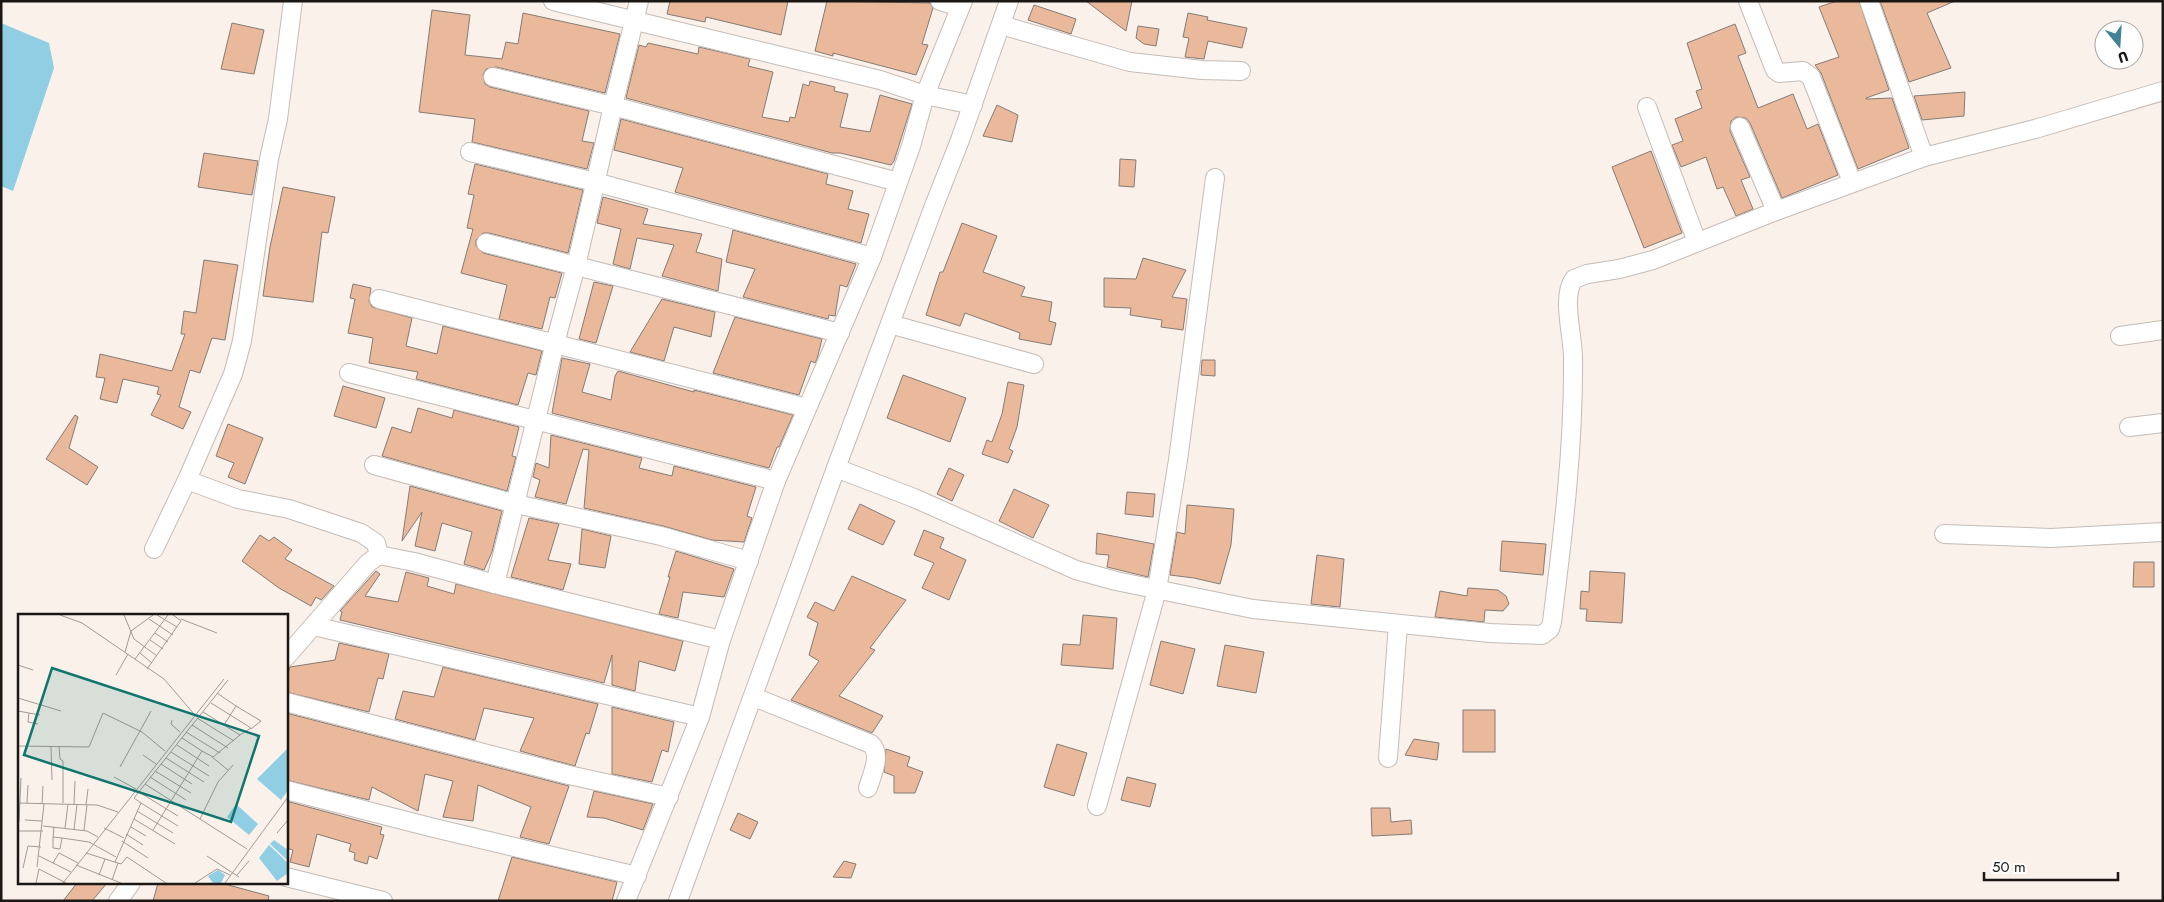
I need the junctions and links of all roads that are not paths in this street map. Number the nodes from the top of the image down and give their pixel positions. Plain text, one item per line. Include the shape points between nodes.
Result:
1 (293, 1) edge
2 (553, 1) edge
3 (639, 1) edge
4 (940, 1) edge
5 (1009, 1) edge
6 (1748, 1) edge
7 (1869, 1) edge
8 (962, 4) edge
9 (634, 21) junction
10 (1001, 25) junction
11 (1242, 71) dead end
12 (494, 77) dead end
13 (2163, 91) edge
14 (933, 97) junction
15 (968, 104) junction
16 (613, 106) junction
17 (1648, 107) dead end
18 (1740, 127) dead end
19 (470, 152) dead end
20 (1924, 157) junction
21 (1215, 178) dead end
22 (594, 182) junction
23 (898, 182) junction
24 (1852, 182) junction
25 (1776, 211) junction
26 (1697, 242) junction
27 (486, 243) dead end
28 (872, 257) junction
29 (576, 266) junction
30 (380, 299) dead end
31 (890, 324) junction
32 (2163, 330) edge
33 (840, 333) junction
34 (2120, 336) dead end
35 (555, 342) junction
36 (1034, 364) dead end
37 (349, 373) dead end
38 (807, 408) junction
39 (536, 421) junction
40 (2163, 423) edge
41 (2130, 427) dead end
42 (374, 465) dead end
43 (836, 468) junction
44 (187, 480) junction
45 (776, 481) junction
46 (516, 504) junction
47 (2163, 532) edge
48 (1944, 534) dead end
49 (154, 549) dead end
50 (379, 555) junction
51 (749, 561) junction
52 (495, 584) junction
53 (1157, 590) junction
54 (1398, 624) junction
55 (314, 626) junction
56 (721, 640) junction
57 (288, 655) edge
58 (754, 697) junction
59 (288, 703) edge
60 (700, 717) junction
61 (1388, 758) dead end
62 (868, 788) dead end
63 (288, 791) edge
64 (669, 797) junction
65 (1097, 806) dead end
66 (637, 876) junction
67 (288, 878) edge
68 (130, 884) edge
69 (363, 898) edge
70 (118, 901) edge
71 (383, 901) edge
72 (626, 901) edge
73 (678, 901) edge

1 - 44 street via 278,119 242,341 233,374
2 - 9 street
3 - 9 street
4 - 8 street
5 - 10 street
6 - 24 street via 1776,71 1800,71 1811,77
7 - 20 street
8 - 14 street
9 - 14 street via 880,80
9 - 16 street
10 - 11 street via 1130,62
10 - 15 street
12 - 16 street
13 - 20 street via 2035,130
14 - 15 street
14 - 23 street
15 - 31 street
16 - 22 street
16 - 23 street
17 - 26 street
18 - 25 street
19 - 22 street
20 - 24 street
21 - 53 street
22 - 28 street
22 - 29 street
23 - 28 street
24 - 25 street
25 - 26 street
26 - 54 street via 1639,264 1580,276 1570,286 1573,376 1570,444 1550,629 1542,635 1527,635
27 - 29 street
28 - 33 street
29 - 33 street
29 - 35 street
30 - 35 street
31 - 36 street
31 - 43 street
32 - 34 street
33 - 38 street
35 - 38 street
35 - 39 street
37 - 39 street
38 - 45 street
39 - 45 street
39 - 46 street
40 - 41 street
42 - 46 street
43 - 53 street via 914,498 1076,570
43 - 58 street
44 - 49 street
44 - 50 street via 238,499 289,509 361,533 376,543
45 - 51 street
46 - 51 street via 661,536
46 - 52 street
47 - 48 street via 2051,538
50 - 52 street
50 - 55 street via 368,563
51 - 56 street
52 - 56 street
53 - 54 street via 1253,609
53 - 65 street
54 - 61 street
55 - 57 street
55 - 60 street
56 - 60 street
58 - 62 street via 871,744 877,756
58 - 73 street
59 - 64 street via 569,775
60 - 64 street
63 - 66 street
64 - 66 street
66 - 72 street
67 - 69 street
68 - 70 street
69 - 71 street

